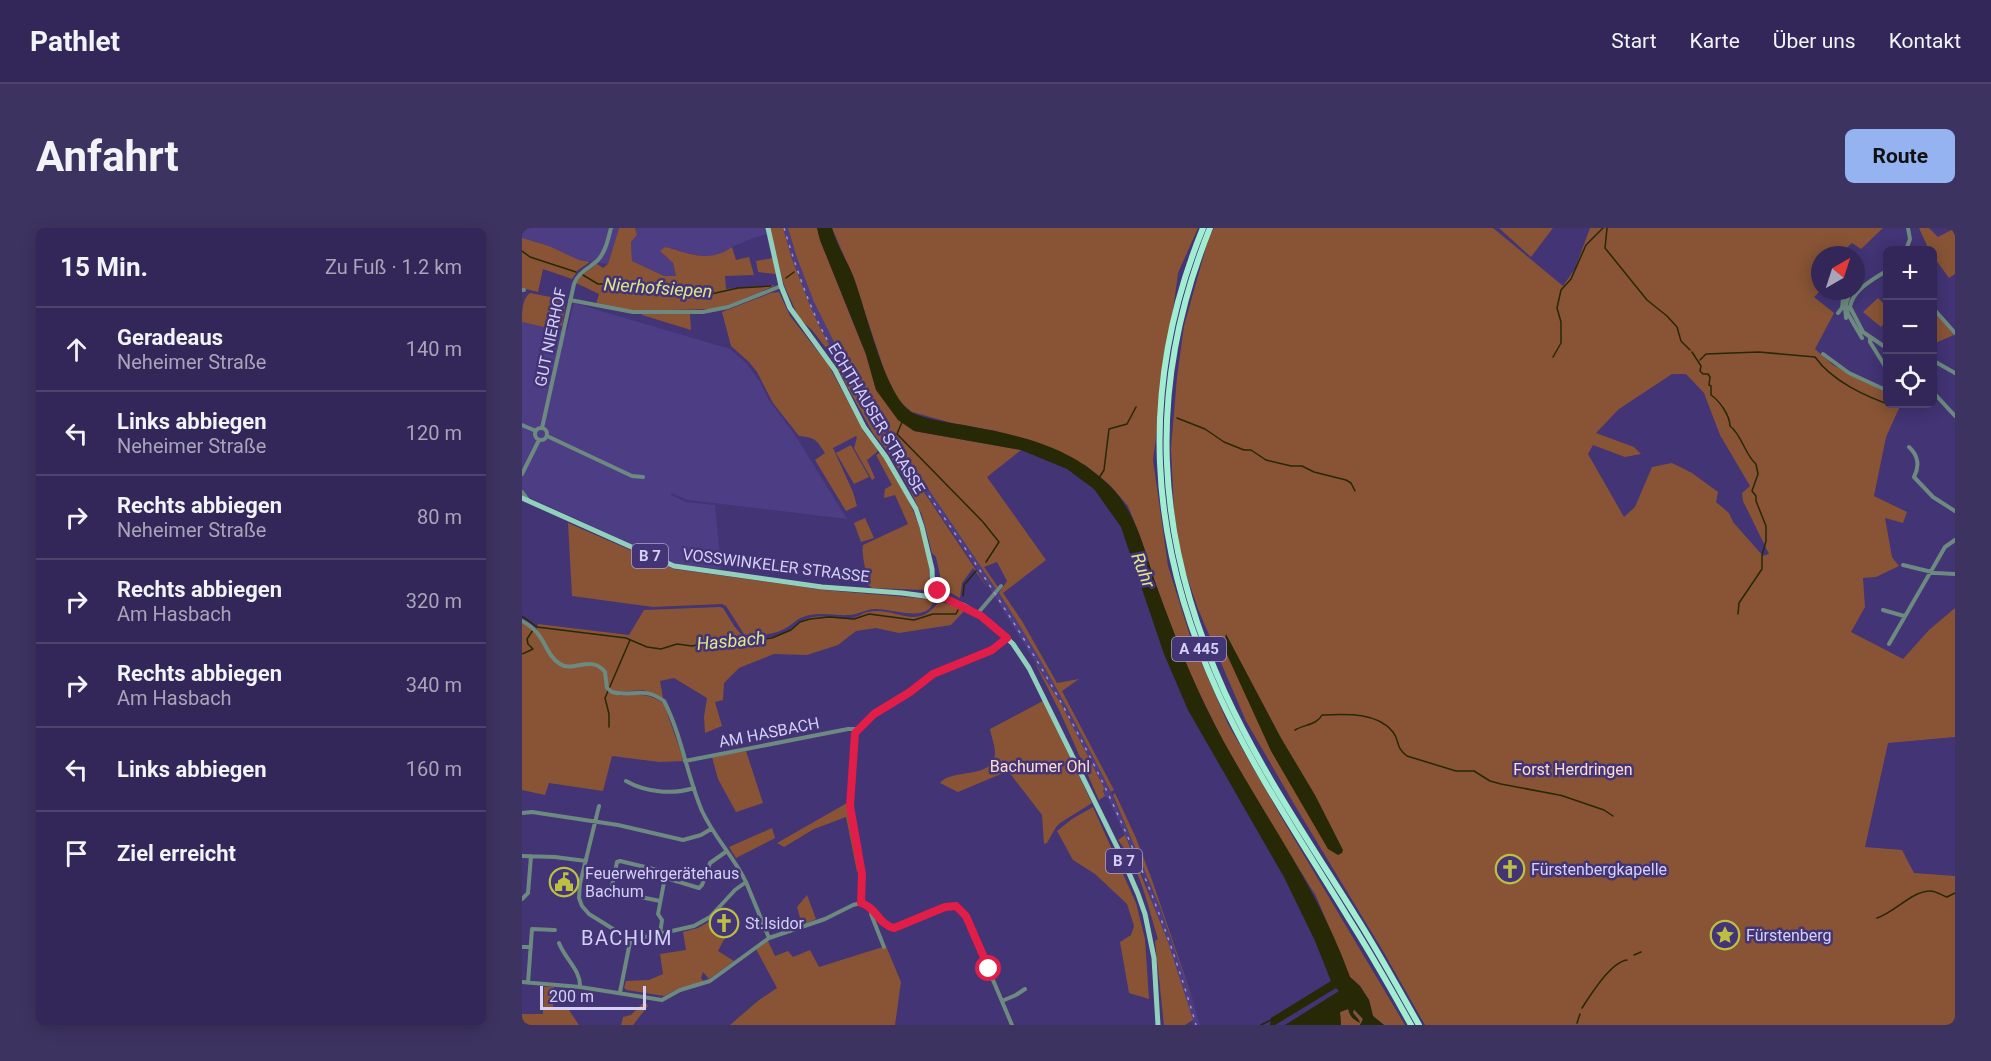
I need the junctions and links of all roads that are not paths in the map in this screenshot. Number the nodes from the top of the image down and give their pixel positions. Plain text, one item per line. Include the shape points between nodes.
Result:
1 (611, 228) edge
2 (768, 228) edge
3 (1203, 228) edge
4 (1210, 228) edge
5 (1908, 228) edge
6 (1907, 246) edge
7 (1883, 273) edge
8 (1865, 285) edge
9 (781, 286) junction
10 (570, 300) junction
11 (1843, 300) edge
12 (1848, 300) edge
13 (1850, 300) edge
14 (1846, 304) junction
15 (1838, 313) dead end
16 (1937, 313) edge
17 (1846, 318) dead end
18 (1955, 333) edge
19 (1870, 337) junction
20 (1862, 338) dead end
21 (1883, 347) edge
22 (1823, 354) dead end
23 (1937, 363) edge
24 (1883, 364) edge
25 (1955, 373) edge
26 (1883, 389) edge
27 (1937, 399) edge
28 (1955, 416) edge
29 (522, 425) edge
30 (542, 428) junction
31 (536, 431) junction
32 (547, 436) junction
33 (539, 440) junction
34 (1909, 447) dead end
35 (522, 474) edge
36 (643, 477) dead end
37 (522, 492) edge
38 (522, 498) edge
39 (531, 502) junction
40 (1955, 511) edge
41 (1955, 540) edge
42 (1903, 565) dead end
43 (1930, 571) junction
44 (1955, 574) edge
45 (934, 583) junction
46 (1001, 586) dead end
47 (933, 596) junction
48 (947, 599) junction
49 (1883, 610) dead end
50 (978, 613) junction
51 (1904, 616) junction
52 (522, 621) edge
53 (1007, 638) junction
54 (1889, 644) dead end
55 (858, 729) junction
56 (685, 761) junction
57 (626, 781) dead end
58 (694, 788) junction
59 (598, 806) dead end
60 (522, 813) edge
61 (596, 822) junction
62 (711, 829) junction
63 (728, 851) junction
64 (522, 856) edge
65 (531, 856) junction
66 (586, 861) junction
67 (666, 878) junction
68 (746, 882) junction
69 (522, 899) edge
70 (660, 901) junction
71 (861, 903) junction
72 (872, 909) junction
73 (555, 930) dead end
74 (660, 934) junction
75 (631, 937) junction
76 (769, 938) junction
77 (560, 943) dead end
78 (522, 947) edge
79 (531, 947) junction
80 (884, 947) dead end
81 (522, 982) edge
82 (528, 983) junction
83 (580, 987) junction
84 (1024, 989) dead end
85 (620, 992) junction
86 (1002, 1001) junction
87 (1157, 1023) edge
88 (1012, 1025) edge
89 (1411, 1025) edge
90 (1419, 1025) edge

1 - 10 street, GUT NIERHOF via 601,256 576,279
2 - 9 main road, ECHTHAUSER STRASSE
3 - 89 highway, A 445 via 1169,338 1160,415 1161,491 1179,590 1202,656 1243,742
4 - 90 highway, A 445 via 1185,301 1169,381 1167,481 1186,588 1208,652 1240,722
5 - 6 street
7 - 8 street
9 - 10 street via 728,307 703,312 633,312
9 - 45 main road, ECHTHAUSER STRASSE via 793,313 835,370 867,432 912,501 924,533
10 - 30 street, GUT NIERHOF
11 - 15 street
12 - 14 street
13 - 19 street via 1851,312
14 - 17 street
14 - 20 street
16 - 18 street
19 - 21 street
19 - 24 street
22 - 26 street via 1849,373
23 - 25 street
27 - 28 street
29 - 31 street
30 - 31 street
30 - 32 street
31 - 33 street
32 - 33 street
32 - 36 street via 632,476
33 - 35 street
34 - 40 street via 1918,461 1914,477 1933,497
37 - 39 street
38 - 39 main road, VOSSWINKELER STRASSE / B 7
39 - 47 main road, VOSSWINKELER STRASSE / B 7 via 674,566 822,587
41 - 43 street
42 - 43 street
43 - 44 street
43 - 51 street
45 - 47 main road, ECHTHAUSER STRASSE
45 - 48 main road
46 - 50 street
47 - 48 main road, B 7
48 - 50 main road, B 7
49 - 51 street
50 - 53 main road, B 7
51 - 54 street
52 - 56 street via 534,629 553,658 565,667 601,667 607,688 614,693 640,692 662,700
53 - 55 street via 992,650 933,674
53 - 87 main road, B 7 via 1029,668 1138,894 1154,958
55 - 56 street, AM HASBACH
55 - 71 street via 854,738 850,806 862,874
56 - 58 street
57 - 58 street via 634,786 678,793
58 - 62 street
59 - 61 street
60 - 61 street
61 - 62 street via 683,840
61 - 66 street
62 - 63 street
63 - 67 street via 710,863 699,888
63 - 68 street
64 - 65 street
65 - 66 street
65 - 69 street via 528,893
66 - 75 street via 579,890 582,906 597,920
67 - 70 street
67 - 70 street via 663,870 620,861 615,866 610,888 613,892
68 - 74 street via 700,924
68 - 76 street
70 - 74 street
71 - 72 street
71 - 76 street
72 - 80 street
72 - 86 street via 885,925 894,928 945,907 959,907
73 - 79 street via 532,929
74 - 75 street
75 - 85 street
76 - 85 street via 710,981 662,1000
77 - 83 street via 578,973
78 - 79 street
79 - 82 street
81 - 82 street
82 - 83 street
83 - 85 street
84 - 86 street
86 - 88 street

